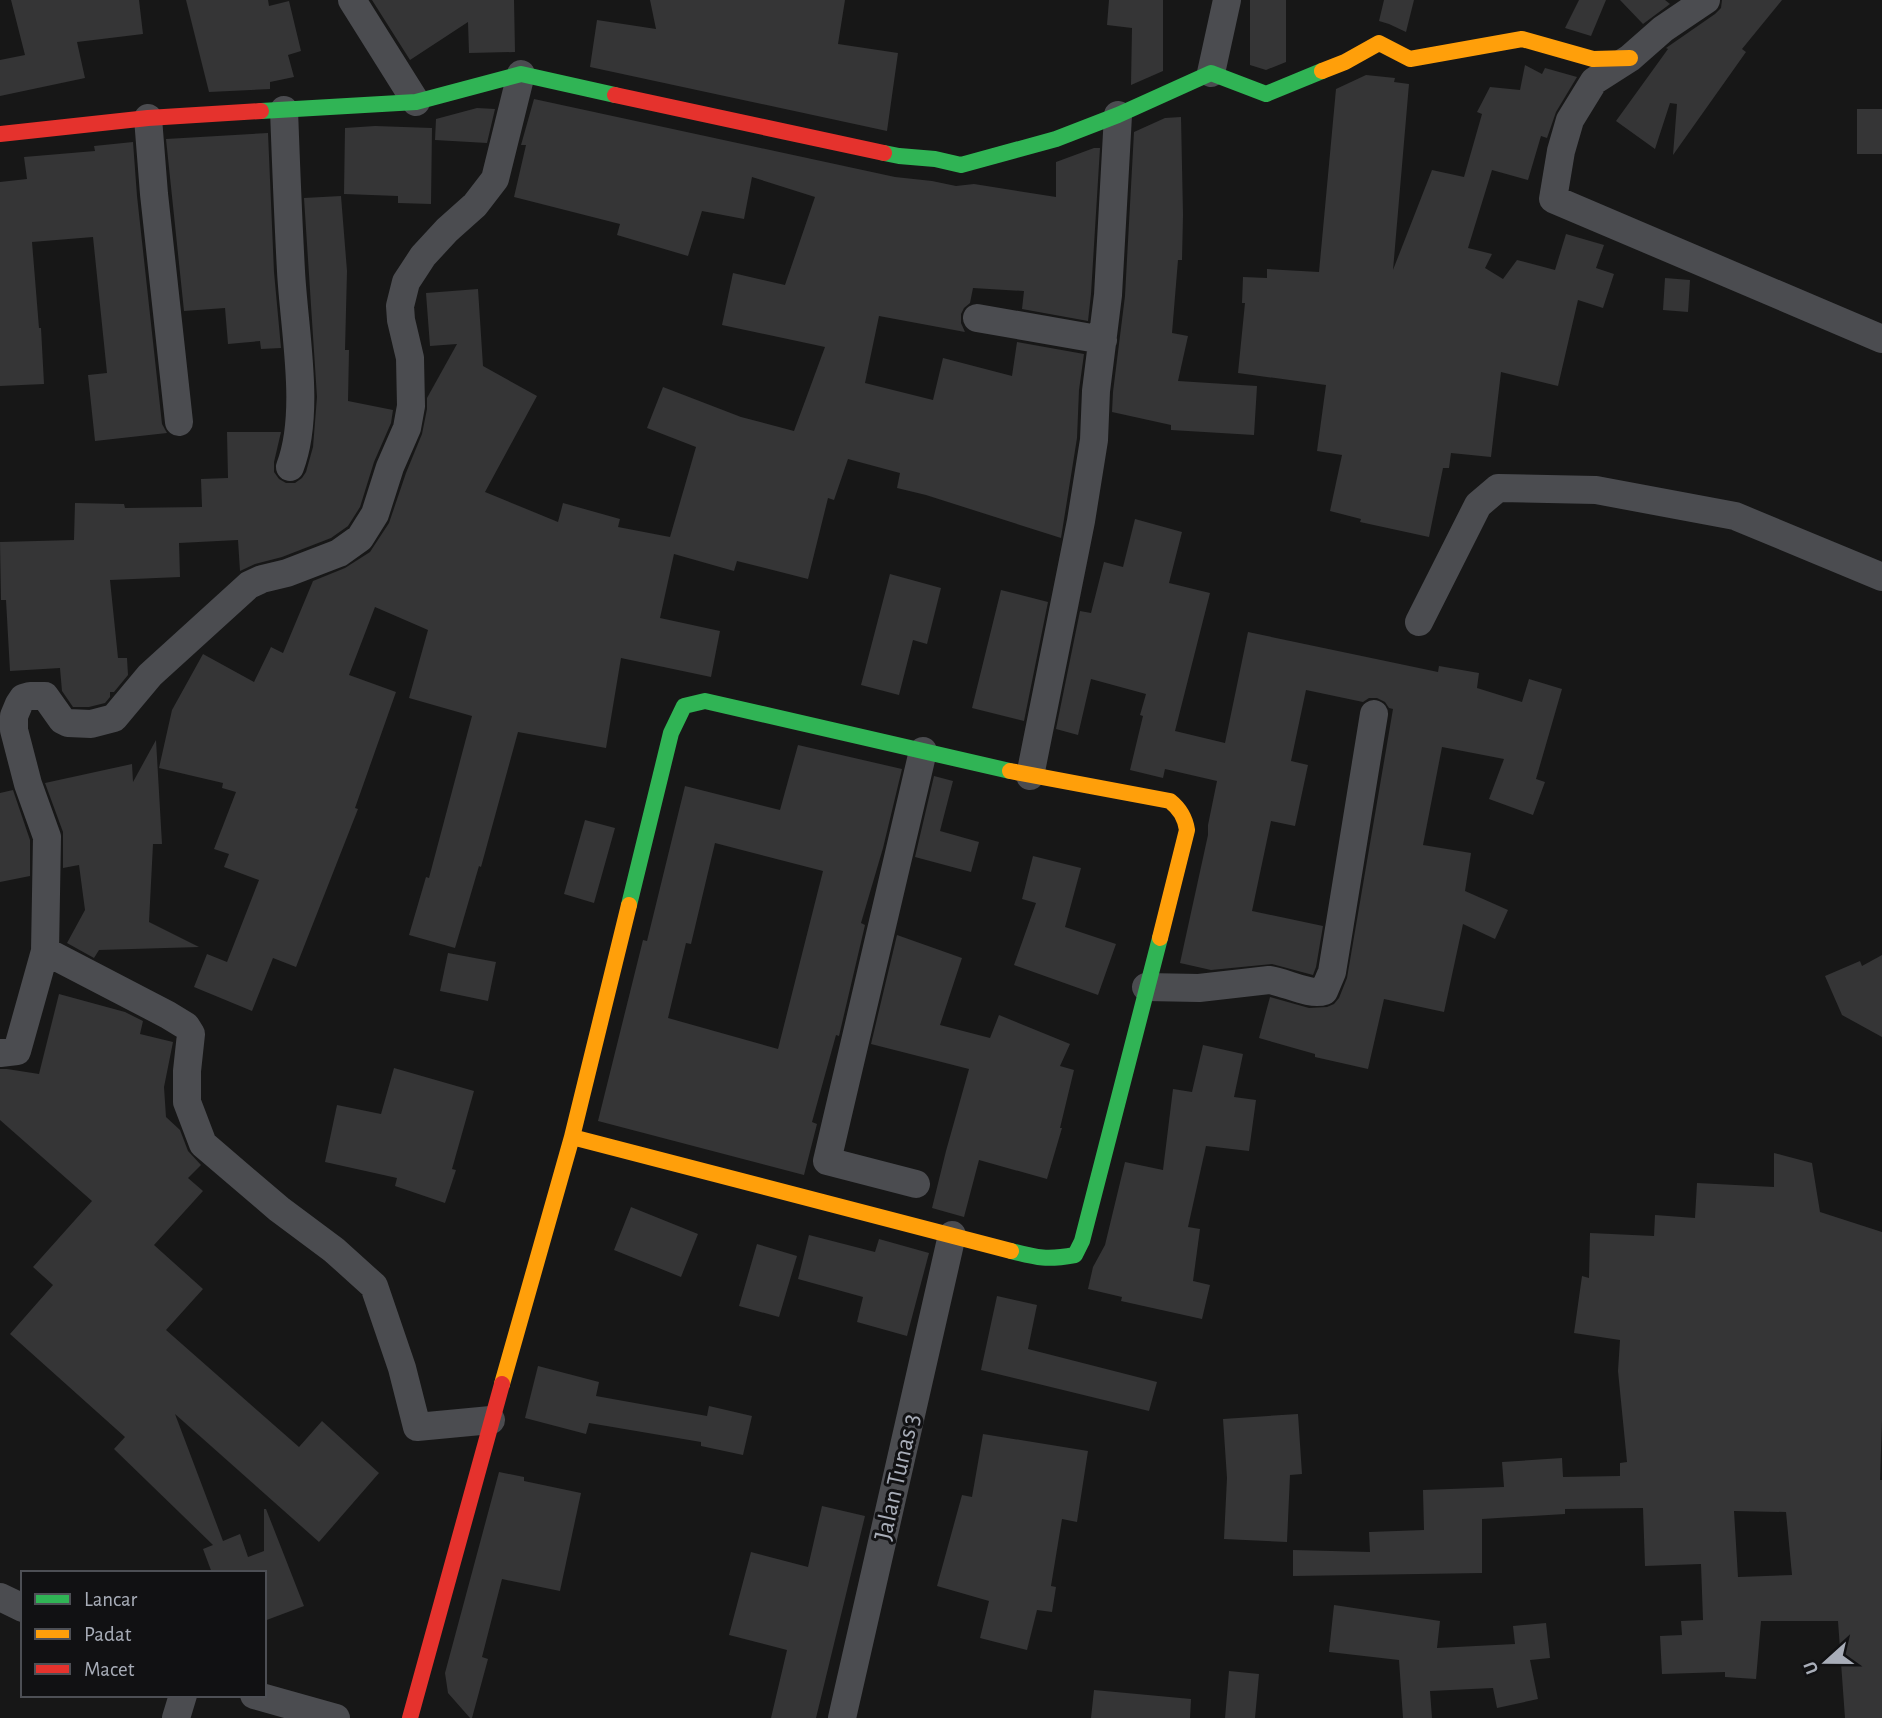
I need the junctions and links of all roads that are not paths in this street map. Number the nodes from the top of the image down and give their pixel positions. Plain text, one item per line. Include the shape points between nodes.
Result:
1 (352, 0) edge
2 (1227, 0) edge
3 (1706, 0) edge
4 (1630, 58) junction
5 (1211, 73) junction
6 (521, 74) junction
7 (416, 102) junction
8 (284, 110) junction
9 (1118, 115) junction
10 (148, 118) junction
11 (0, 134) edge
12 (978, 318) dead end
13 (1882, 339) edge
14 (1103, 340) junction
15 (180, 422) dead end
16 (290, 467) dead end
17 (1882, 577) edge
18 (1419, 622) dead end
19 (1374, 714) dead end
20 (923, 751) junction
21 (1030, 776) junction
22 (46, 951) junction
23 (1146, 987) junction
24 (0, 1053) edge
25 (572, 1137) junction
26 (916, 1184) dead end
27 (952, 1235) junction
28 (491, 1420) junction
29 (0, 1597) edge
30 (21, 1607) edge
31 (182, 1697) edge
32 (261, 1697) edge
33 (176, 1718) edge
34 (337, 1718) edge
35 (410, 1718) edge
36 (842, 1718) edge

1 - 7 street
2 - 5 street
3 - 4 street
4 - 5 street via 1593,59 1522,39 1410,59 1379,43 1266,94
4 - 13 street via 1594,81 1570,120 1553,199
5 - 9 street
6 - 7 street
6 - 9 street via 900,156 961,164 1056,139
6 - 22 street via 495,179 423,256 406,282 400,306 410,359 411,406 375,514 360,538 340,553 249,585 150,675 114,719 68,723 45,696 23,698 19,704 14,730 47,837
7 - 8 street
8 - 10 street
8 - 16 street via 299,398 298,433
9 - 14 street
10 - 11 street
10 - 15 street
12 - 14 street
14 - 21 street via 1081,521
17 - 18 street via 1735,516 1596,490 1498,488 1478,505
19 - 23 street via 1332,972 1324,991 1315,993 1269,980 1199,988
20 - 21 street
20 - 25 street via 705,701 684,706 671,733
20 - 26 street via 827,1161
21 - 23 street via 1170,801 1185,817 1187,830
22 - 24 street via 17,1051
22 - 28 street via 186,1026 192,1042 187,1102 203,1144 374,1286 417,1427
23 - 27 street via 1075,1255 1037,1258
25 - 27 street
25 - 28 street
27 - 36 street, Jalan Tunas 3
28 - 35 street
29 - 30 street
31 - 33 street
32 - 34 street

